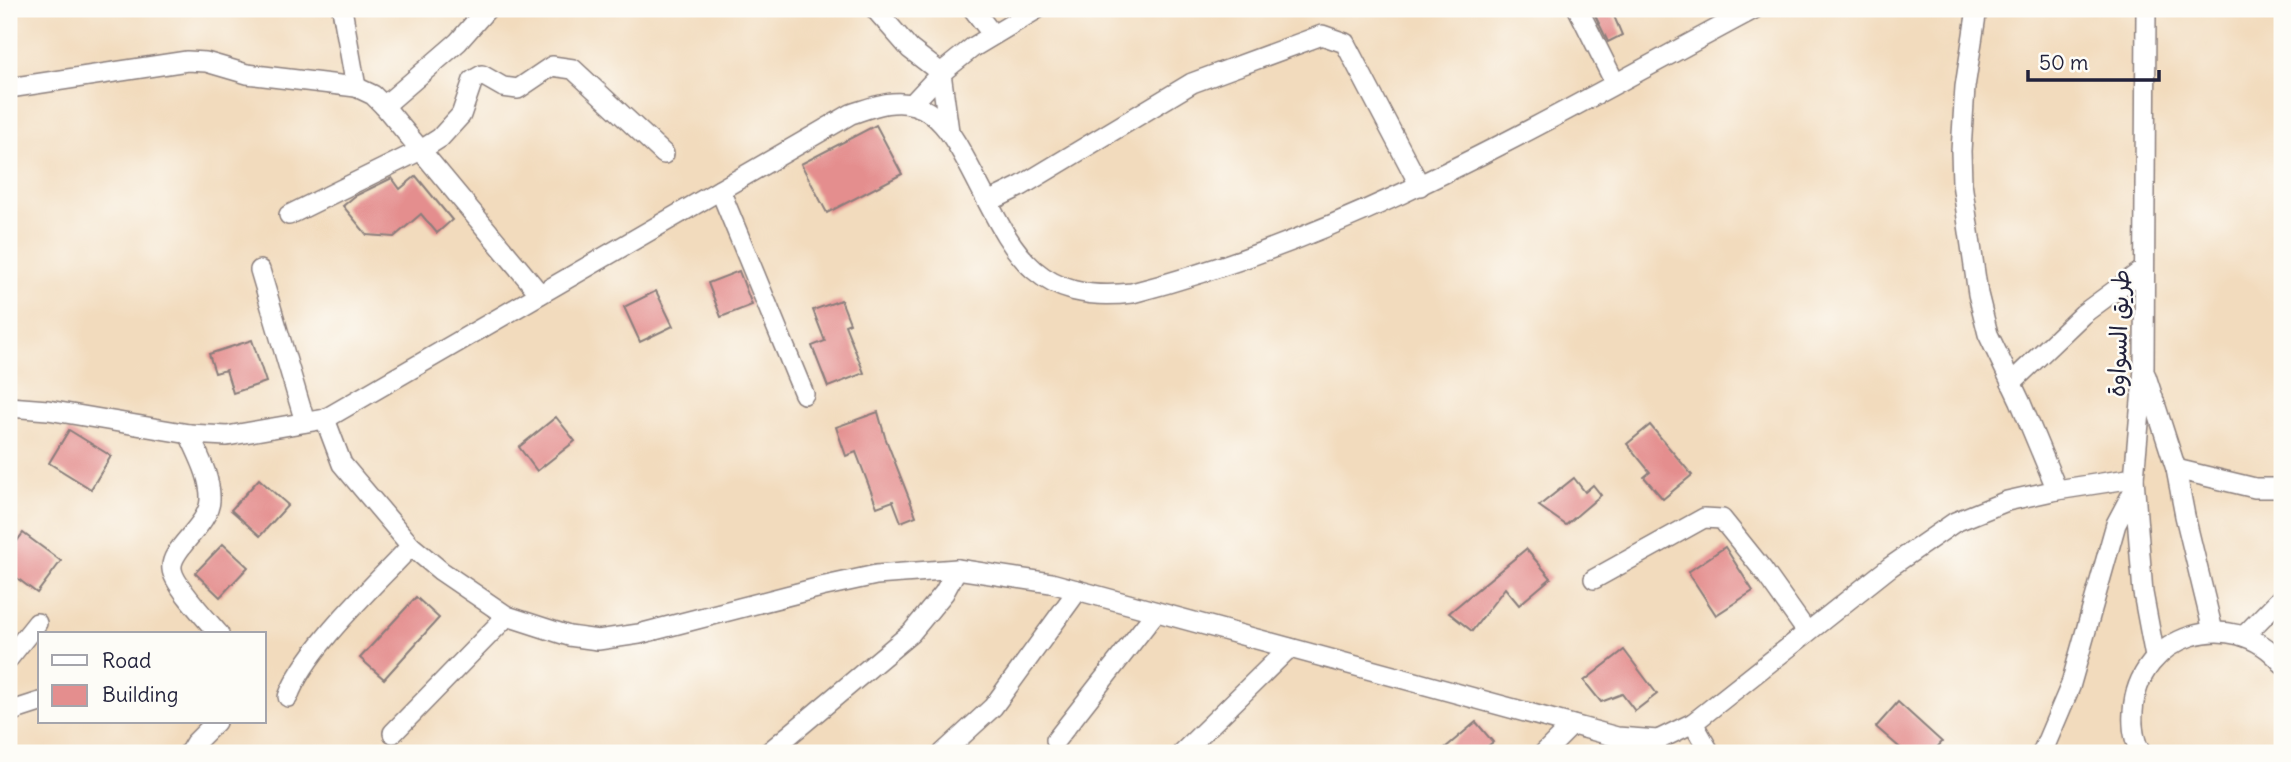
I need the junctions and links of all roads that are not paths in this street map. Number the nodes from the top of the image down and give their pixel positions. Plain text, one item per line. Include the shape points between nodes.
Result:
1 (342, 9) edge
2 (487, 9) edge
3 (876, 9) edge
4 (973, 9) edge
5 (1037, 9) edge
6 (1578, 9) edge
7 (1754, 9) edge
8 (1977, 9) edge
9 (2147, 9) edge
10 (993, 36) junction
11 (941, 73) junction
12 (1615, 83) junction
13 (356, 87) junction
14 (9, 88) edge
15 (912, 104) junction
16 (384, 106) junction
17 (950, 131) junction
18 (421, 150) junction
19 (664, 154) dead end
20 (1420, 186) junction
21 (720, 190) junction
22 (988, 202) junction
23 (289, 215) dead end
24 (2144, 269) junction
25 (260, 270) dead end
26 (540, 294) junction
27 (2144, 368) junction
28 (2011, 383) junction
29 (804, 394) dead end
30 (9, 407) edge
31 (325, 419) junction
32 (305, 422) junction
33 (189, 434) junction
34 (2176, 469) junction
35 (2134, 483) junction
36 (2282, 488) edge
37 (2057, 490) junction
38 (411, 546) junction
39 (957, 569) junction
40 (1594, 579) dead end
41 (1078, 590) junction
42 (2282, 597) edge
43 (1156, 612) junction
44 (507, 616) junction
45 (37, 623) dead end
46 (2213, 631) junction
47 (217, 632) edge
48 (1807, 632) junction
49 (2244, 636) junction
50 (1289, 648) junction
51 (2155, 657) junction
52 (9, 658) edge
53 (2282, 663) edge
54 (288, 697) dead end
55 (38, 703) edge
56 (9, 712) edge
57 (1693, 723) junction
58 (214, 724) edge
59 (1572, 725) junction
60 (393, 733) dead end
61 (1056, 740) dead end
62 (2137, 751) edge
63 (189, 753) edge
64 (768, 753) edge
65 (943, 753) edge
66 (1182, 753) edge
67 (1544, 753) edge
68 (1710, 753) edge
69 (2042, 753) edge

1 - 13 street
2 - 16 street via 457,43
3 - 11 street via 910,48
4 - 10 street
5 - 10 street
6 - 12 street
7 - 12 street
8 - 28 street via 1962,120 1962,183 1983,316
9 - 24 street, طريق السواوة
10 - 11 street
11 - 15 street
11 - 17 street
12 - 20 street
13 - 14 street via 247,74 187,61
13 - 16 street
15 - 17 street
15 - 21 street via 881,104 850,114
16 - 18 street
17 - 22 street
18 - 19 street via 461,115 473,80 482,75 503,87 518,89 552,66 573,69
18 - 23 street
18 - 26 street
20 - 22 street via 1266,251 1157,287 1109,296 1063,288 1042,278 1010,244
20 - 22 street via 1345,43 1322,35 1192,83
21 - 26 street
21 - 29 street
24 - 27 street, طريق السواوة
24 - 28 street via 2083,314
25 - 32 street
26 - 31 street
27 - 34 street
27 - 35 street, طريق السواوة
28 - 37 street
30 - 33 street
31 - 32 street
31 - 38 street via 342,464
32 - 33 street via 227,436
33 - 47 street via 208,479 210,503 202,523 173,560 172,571
34 - 36 street via 2255,488
34 - 46 street
35 - 37 street
35 - 51 street, طريق السواوة via 2143,593
35 - 69 street via 2116,524 2070,687
37 - 48 street via 2007,501 1955,522
38 - 44 street
38 - 54 street via 335,628 294,681
39 - 41 street
39 - 44 street via 876,575 678,625 598,640
39 - 64 street via 911,633
40 - 48 street via 1704,518 1722,519
41 - 43 street
41 - 65 street via 993,707
42 - 49 street
43 - 50 street
43 - 61 street
44 - 60 street
45 - 52 street
46 - 49 street
46 - 51 street via 2182,639
48 - 57 street
49 - 53 street
50 - 59 street
50 - 66 street
51 - 62 street via 2133,700
55 - 56 street
57 - 59 street via 1658,740 1617,737
57 - 68 street
58 - 63 street
59 - 67 street

